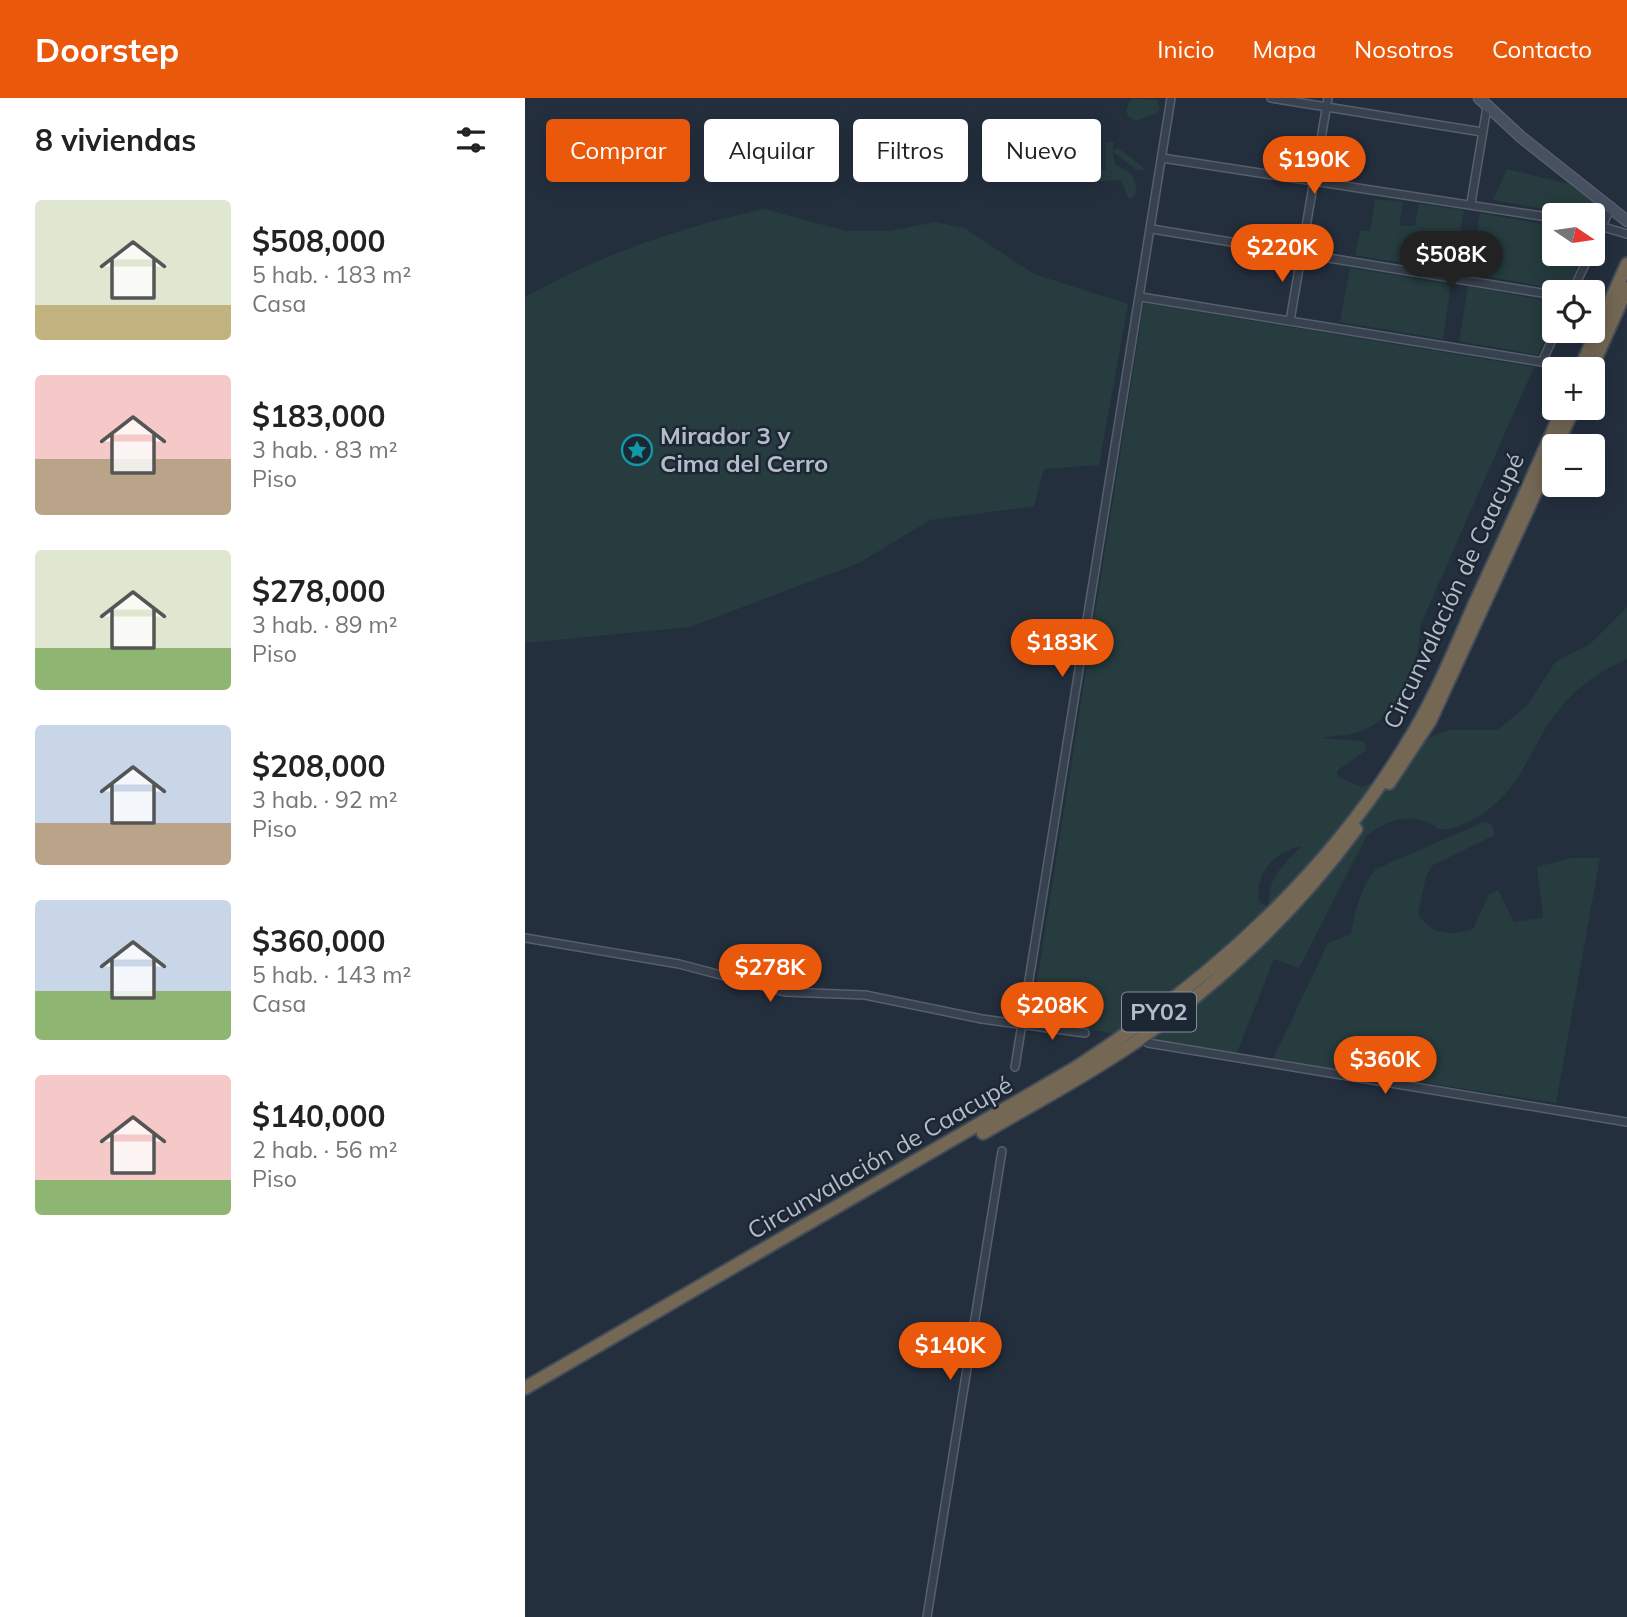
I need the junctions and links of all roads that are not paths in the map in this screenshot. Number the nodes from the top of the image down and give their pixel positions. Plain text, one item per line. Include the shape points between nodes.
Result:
1 (1171, 98) edge
2 (1272, 98) edge
3 (1479, 98) edge
4 (1327, 102) edge
5 (1487, 107) junction
6 (1482, 132) junction
7 (1162, 159) junction
8 (1314, 181) junction
9 (1471, 203) junction
10 (1611, 206) junction
11 (1542, 216) edge
12 (1605, 219) edge
13 (1627, 221) edge
14 (1605, 227) edge
15 (1151, 229) junction
16 (1627, 234) edge
17 (1302, 252) junction
18 (1627, 264) edge
19 (1627, 288) edge
20 (1542, 293) edge
21 (1141, 297) junction
22 (1290, 321) junction
23 (1551, 343) edge
24 (1585, 357) edge
25 (1596, 357) edge
26 (1558, 420) edge
27 (1542, 478) edge
28 (525, 938) edge
29 (1023, 1023) junction
30 (1085, 1033) dead end
31 (1148, 1043) dead end
32 (1015, 1067) dead end
33 (1627, 1122) edge
34 (1002, 1151) dead end
35 (525, 1388) edge
36 (525, 1398) edge
37 (927, 1617) edge

1 - 7 street
2 - 4 street
3 - 5 street
4 - 6 street
4 - 8 street
5 - 6 street
5 - 10 street
6 - 9 street
7 - 8 street
7 - 15 street
8 - 9 street
8 - 17 street
9 - 11 street
10 - 12 street
10 - 13 street
14 - 16 street
15 - 17 street
15 - 21 street
17 - 20 street
17 - 22 street
18 - 24 highway
19 - 25 highway
21 - 22 street
21 - 29 street via 1114,440
22 - 23 street via 1542,362
26 - 35 highway, Circunvalación de Caacupé / PY02 via 1415,730 1333,845 1234,950 1146,1021 1077,1068
27 - 36 highway, Circunvalación de Caacupé / PY02 via 1447,685 1408,757 1305,892 1215,980 1110,1058
28 - 29 street via 679,964 785,992 865,995
29 - 30 street
29 - 32 street
31 - 33 street
34 - 37 street

